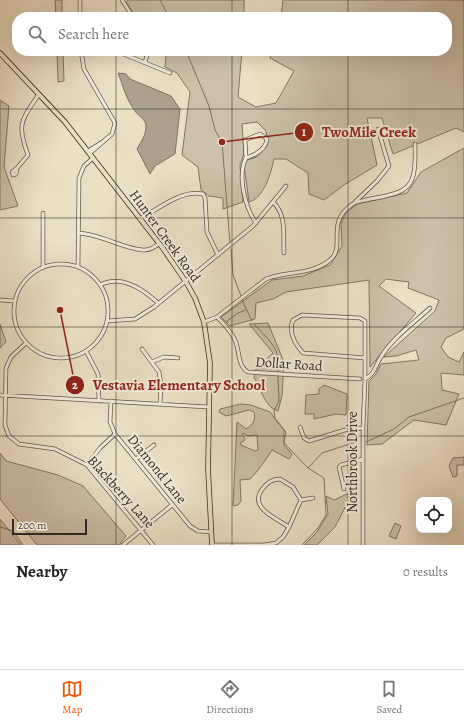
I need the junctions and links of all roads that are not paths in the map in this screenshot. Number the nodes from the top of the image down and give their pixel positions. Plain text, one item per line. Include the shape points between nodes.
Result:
1 (80, 0) edge
2 (122, 0) edge
3 (80, 12) edge
4 (130, 12) edge
5 (0, 53) edge
6 (82, 56) edge
7 (128, 56) edge
8 (147, 56) edge
9 (145, 63) junction
10 (170, 74) dead end
11 (39, 94) junction
12 (378, 129) dead end
13 (415, 144) dead end
14 (89, 152) junction
15 (93, 158) junction
16 (246, 158) junction
17 (17, 168) dead end
18 (286, 186) dead end
19 (274, 202) junction
20 (353, 203) junction
21 (43, 213) dead end
22 (140, 219) junction
23 (256, 223) junction
24 (78, 233) junction
25 (159, 244) junction
26 (284, 253) dead end
27 (218, 255) junction
28 (43, 267) junction
29 (78, 267) junction
30 (186, 282) junction
31 (100, 285) junction
32 (0, 300) edge
33 (14, 301) junction
34 (158, 303) junction
35 (430, 308) dead end
36 (217, 317) junction
37 (107, 321) junction
38 (204, 322) junction
39 (26, 343) junction
40 (142, 349) dead end
41 (86, 351) junction
42 (178, 358) dead end
43 (365, 358) junction
44 (152, 362) junction
45 (360, 379) dead end
46 (365, 379) junction
47 (0, 395) edge
48 (5, 395) junction
49 (99, 401) junction
50 (111, 401) junction
51 (160, 404) junction
52 (208, 407) junction
53 (300, 427) dead end
54 (362, 428) junction
55 (115, 434) junction
56 (154, 445) dead end
57 (136, 459) junction
58 (362, 459) junction
59 (87, 465) junction
60 (344, 489) dead end
61 (313, 498) dead end
62 (301, 500) junction
63 (172, 506) junction
64 (290, 527) junction
65 (142, 530) junction
66 (211, 532) junction
67 (123, 545) edge
68 (153, 545) edge
69 (212, 545) edge
70 (363, 545) edge

1 - 3 street
2 - 4 street
5 - 11 main road, Hunter Creek Road
6 - 14 street via 84,69 115,123 113,132
7 - 9 street
8 - 9 street
9 - 10 street
11 - 14 main road, Hunter Creek Road
11 - 17 street via 21,122 28,155
12 - 20 street via 389,166 378,181
13 - 20 street via 416,166 406,189
14 - 15 main road, Hunter Creek Road
15 - 22 main road, Hunter Creek Road
15 - 24 street via 84,166 80,178
16 - 16 street via 263,147 266,142 265,136 260,134 245,140
16 - 23 street via 242,167 245,198
18 - 19 street
19 - 23 street
19 - 26 street via 282,216
20 - 36 street via 338,218 336,246 330,260 314,268 266,279
21 - 28 street
22 - 25 main road, Hunter Creek Road
22 - 27 street via 175,199 195,193 203,194 207,232
23 - 27 street
24 - 25 street via 100,236 141,250
24 - 29 street
25 - 30 main road, Hunter Creek Road
27 - 30 street
28 - 29 street via 58,264
28 - 33 street via 24,281
29 - 31 street via 88,272
30 - 34 street
30 - 38 main road, Hunter Creek Road
31 - 34 street via 120,281 143,291
31 - 37 street via 108,306
32 - 33 street
33 - 39 street via 15,324
34 - 37 street via 135,319
35 - 46 street via 387,347 372,374
36 - 38 street
36 - 45 street, Dollar Road via 231,333 236,342 241,366 248,372
37 - 41 street via 98,340
38 - 52 main road, Hunter Creek Road via 210,363
39 - 41 street via 36,352 54,358 68,358
39 - 48 street, Blackberry Lane via 8,362
40 - 44 street
41 - 49 street via 98,374
42 - 44 street via 164,357
43 - 43 street, Northbrook Drive via 364,319 302,314 295,317 291,327 292,336 303,353
43 - 46 street, Northbrook Drive
44 - 51 street via 161,378
46 - 54 street, Northbrook Drive
47 - 48 street
48 - 49 street
48 - 59 street, Blackberry Lane via 5,428 13,441 25,446 55,450
49 - 50 street
50 - 51 street
50 - 55 street, Diamond Lane via 110,422
51 - 52 street
52 - 66 main road, Hunter Creek Road
53 - 54 street via 304,438 309,441 345,430
54 - 58 street, Northbrook Drive
55 - 57 street, Diamond Lane
55 - 59 street
56 - 57 street
57 - 63 street, Diamond Lane
58 - 60 street via 339,467
58 - 70 street, Northbrook Drive
59 - 65 street, Blackberry Lane
61 - 62 street
62 - 64 street
62 - 64 street via 293,487 280,479 271,481 259,494 258,504 264,511
63 - 65 street
63 - 66 street, Diamond Lane via 192,528
64 - 69 street via 281,539 273,544
65 - 67 street
65 - 68 street, Blackberry Lane
66 - 69 main road, Hunter Creek Road

